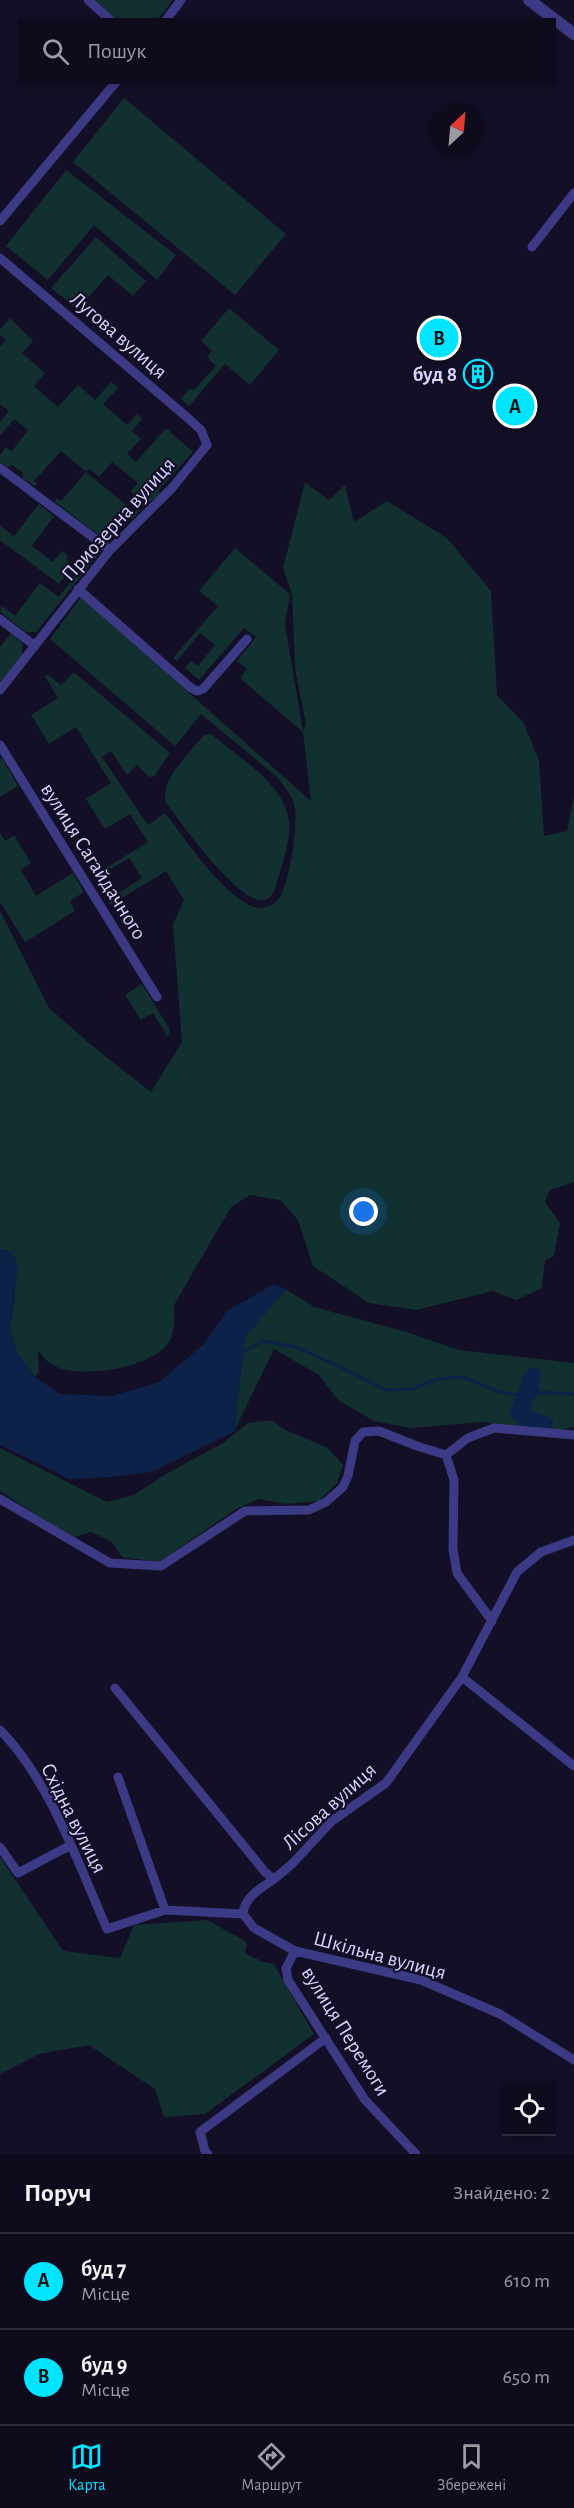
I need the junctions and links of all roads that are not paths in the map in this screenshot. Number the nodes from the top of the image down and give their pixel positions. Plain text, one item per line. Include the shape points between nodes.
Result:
1 (88, 0) edge
2 (181, 0) edge
3 (529, 0) edge
4 (108, 18) edge
5 (168, 18) edge
6 (553, 18) edge
7 (556, 20) edge
8 (574, 34) edge
9 (114, 84) edge
10 (574, 193) edge
11 (0, 221) edge
12 (532, 247) dead end
13 (0, 258) edge
14 (207, 445) joint
15 (0, 468) edge
16 (110, 550) junction
17 (78, 590) junction
18 (0, 619) edge
19 (247, 639) dead end
20 (35, 646) junction
21 (0, 690) edge
22 (0, 745) edge
23 (158, 997) dead end
24 (574, 1435) edge
25 (446, 1455) junction
26 (0, 1499) edge
27 (574, 1540) edge
28 (492, 1621) junction
29 (462, 1677) junction
30 (116, 1688) dead end
31 (0, 1730) edge
32 (574, 1766) edge
33 (118, 1777) dead end
34 (71, 1845) junction
35 (0, 1847) edge
36 (274, 1879) junction
37 (165, 1910) junction
38 (243, 1914) junction
39 (295, 1950) junction
40 (326, 2037) junction
41 (574, 2060) edge
42 (208, 2154) edge
43 (416, 2154) edge

1 - 4 street
2 - 5 street
3 - 6 street
7 - 8 street
9 - 11 street
10 - 12 street
13 - 14 street, Лугова вулиця via 189,419 201,430
14 - 16 street, Приозерна вулиця via 172,488
15 - 16 street
16 - 17 street, Приозерна вулиця
17 - 19 street via 197,691
17 - 20 street, Приозерна вулиця
18 - 20 street
20 - 21 street
22 - 23 street, вулиця Сагайдачного
24 - 25 street via 494,1428 468,1438
25 - 26 street via 379,1431 363,1432 355,1441 343,1487 326,1502 309,1510 245,1510 161,1566 110,1563
25 - 28 street via 454,1480 453,1549 457,1573
27 - 28 street, Лісова вулиця via 541,1552 517,1572
28 - 29 street, Лісова вулиця
29 - 32 street
29 - 36 street, Лісова вулиця via 386,1782 332,1821
30 - 36 street, Лісова вулиця
31 - 34 street, Східна вулиця via 40,1784
33 - 37 street
34 - 35 street via 18,1873
34 - 37 street, Східна вулиця via 107,1929
36 - 38 street via 250,1897
37 - 38 street
38 - 39 street, Шкільна вулиця via 254,1928
39 - 40 street, вулиця Перемоги via 286,1968 288,1980
39 - 41 street, Шкільна вулиця via 421,1980 500,2014
40 - 42 street via 200,2132
40 - 43 street, вулиця Перемоги via 365,2100

